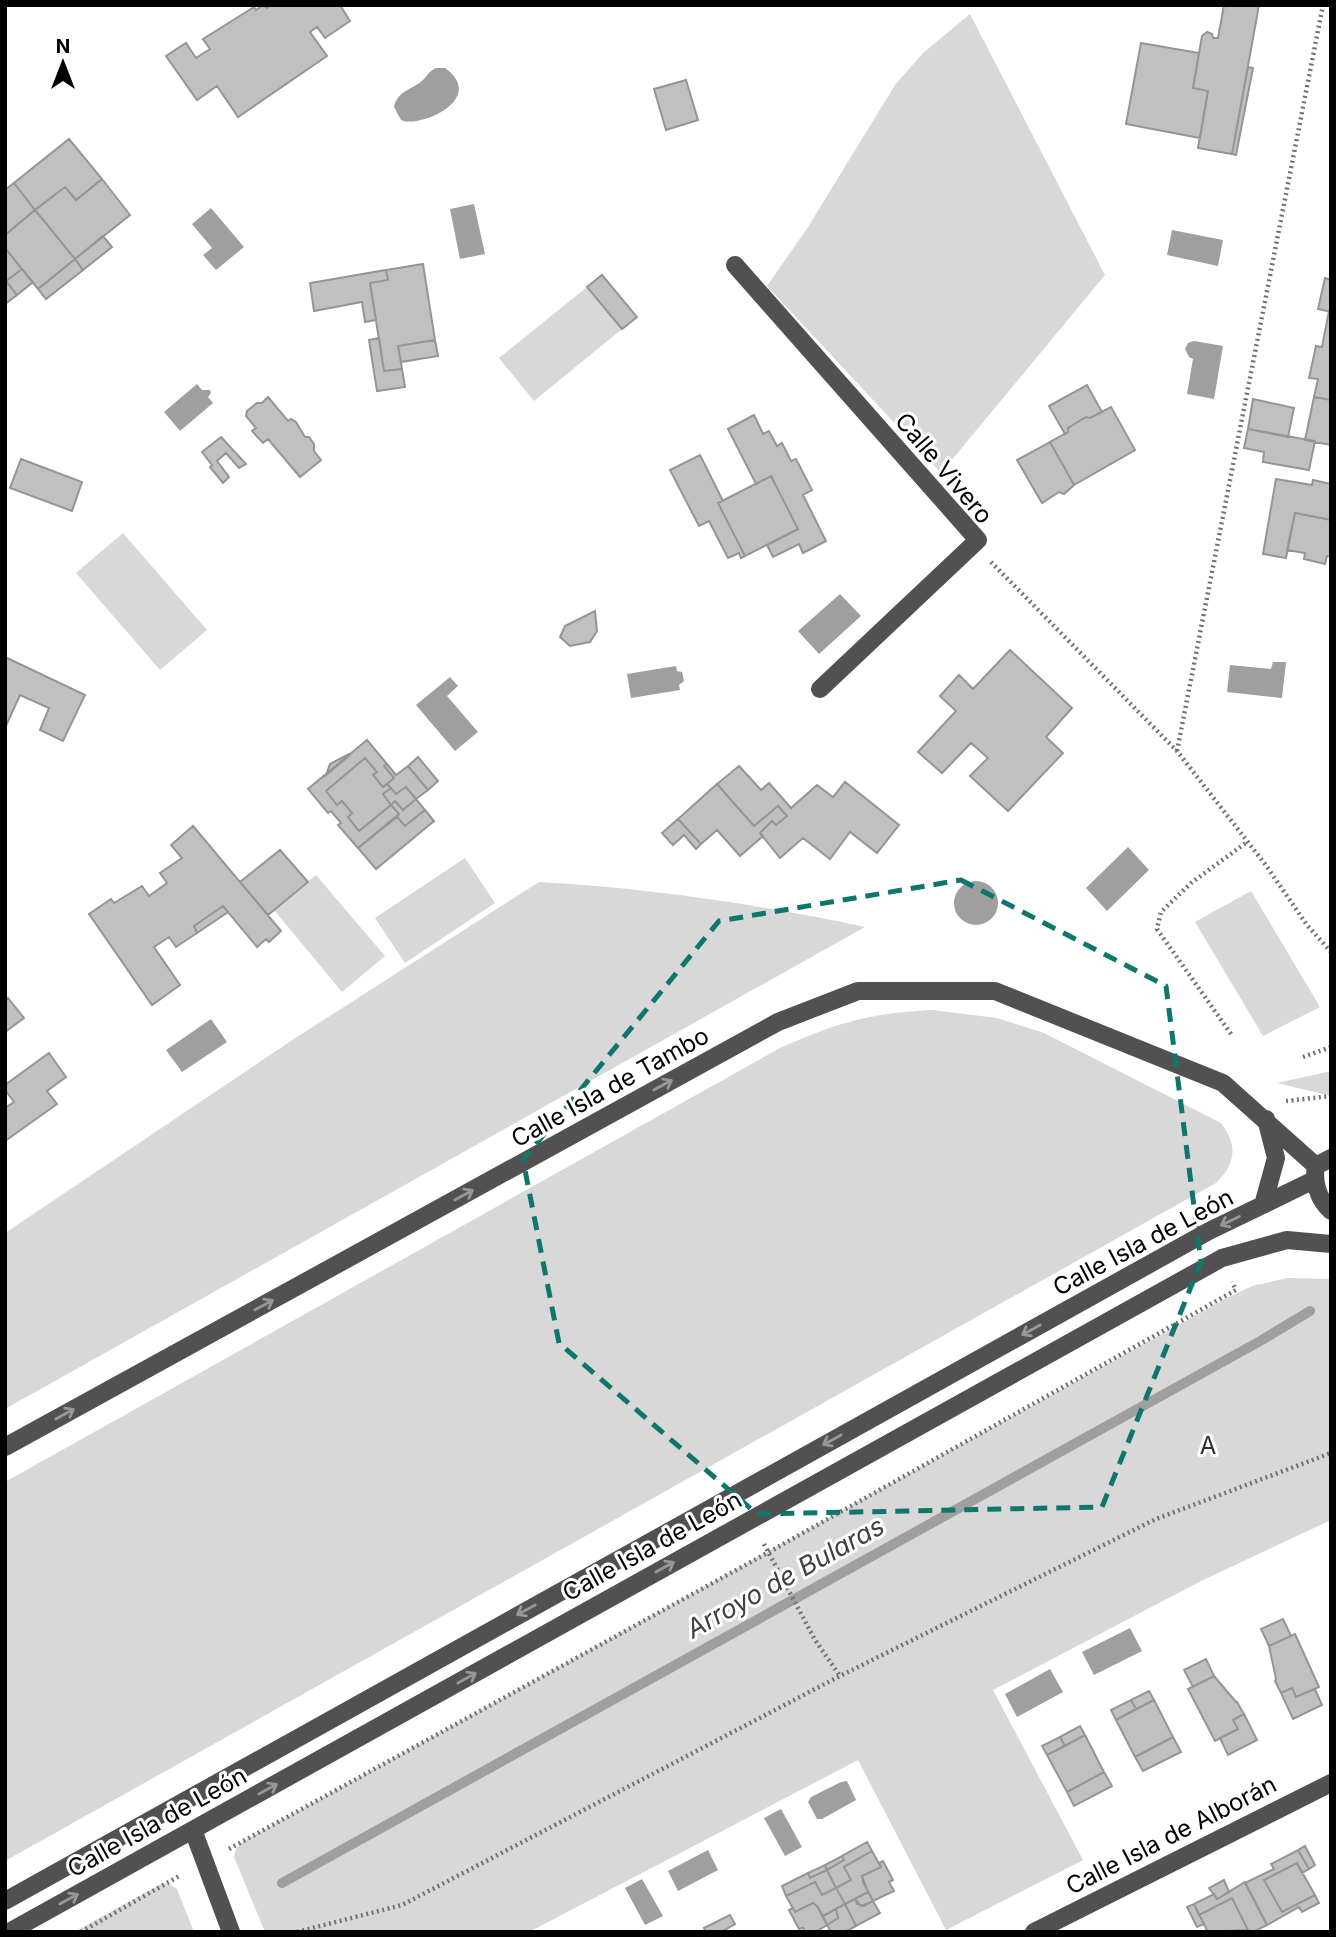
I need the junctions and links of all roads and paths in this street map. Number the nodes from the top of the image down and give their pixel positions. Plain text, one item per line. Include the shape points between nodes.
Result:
1 (1323, 5) edge
2 (735, 265) dead end
3 (973, 544) junction
4 (820, 689) dead end
5 (1177, 751) junction
6 (1247, 842) junction
7 (1331, 951) edge
8 (1231, 1034) dead end
9 (1331, 1047) edge
10 (1303, 1057) dead end
11 (1266, 1119) junction
12 (1320, 1168) edge
13 (1263, 1205) junction
14 (1331, 1211) edge
15 (1331, 1244) edge
16 (5, 1447) edge
17 (1331, 1453) edge
18 (780, 1572) dead end
19 (840, 1676) junction
20 (1331, 1783) edge
21 (193, 1830) junction
22 (5, 1901) edge
23 (9, 1932) edge
24 (232, 1932) edge
25 (297, 1932) edge
26 (1034, 1932) edge

1 - 5 path
2 - 3 street, Calle Vivero via 978,540
3 - 4 street, Calle Vivero
3 - 5 path
5 - 6 path
6 - 7 path
6 - 8 path via 1191,883 1161,912 1157,929
9 - 10 path
11 - 12 street, Calle Isla de Tambo
11 - 13 street via 1276,1158
16 -> 11 street, Calle Isla de Tambo via 778,1022 858,991 995,991 1223,1083
12 - 13 street, Calle Isla de León
12 - 14 street via 1325,1206
13 -> 22 street, Calle Isla de León
21 -> 15 street, Calle Isla de León via 1222,1258 1287,1240
17 - 19 path via 1156,1519
18 - 19 path
19 - 25 path via 402,1905
20 - 26 street, Calle Isla de Alborán
23 -> 21 street, Calle Isla de León
21 - 24 street

